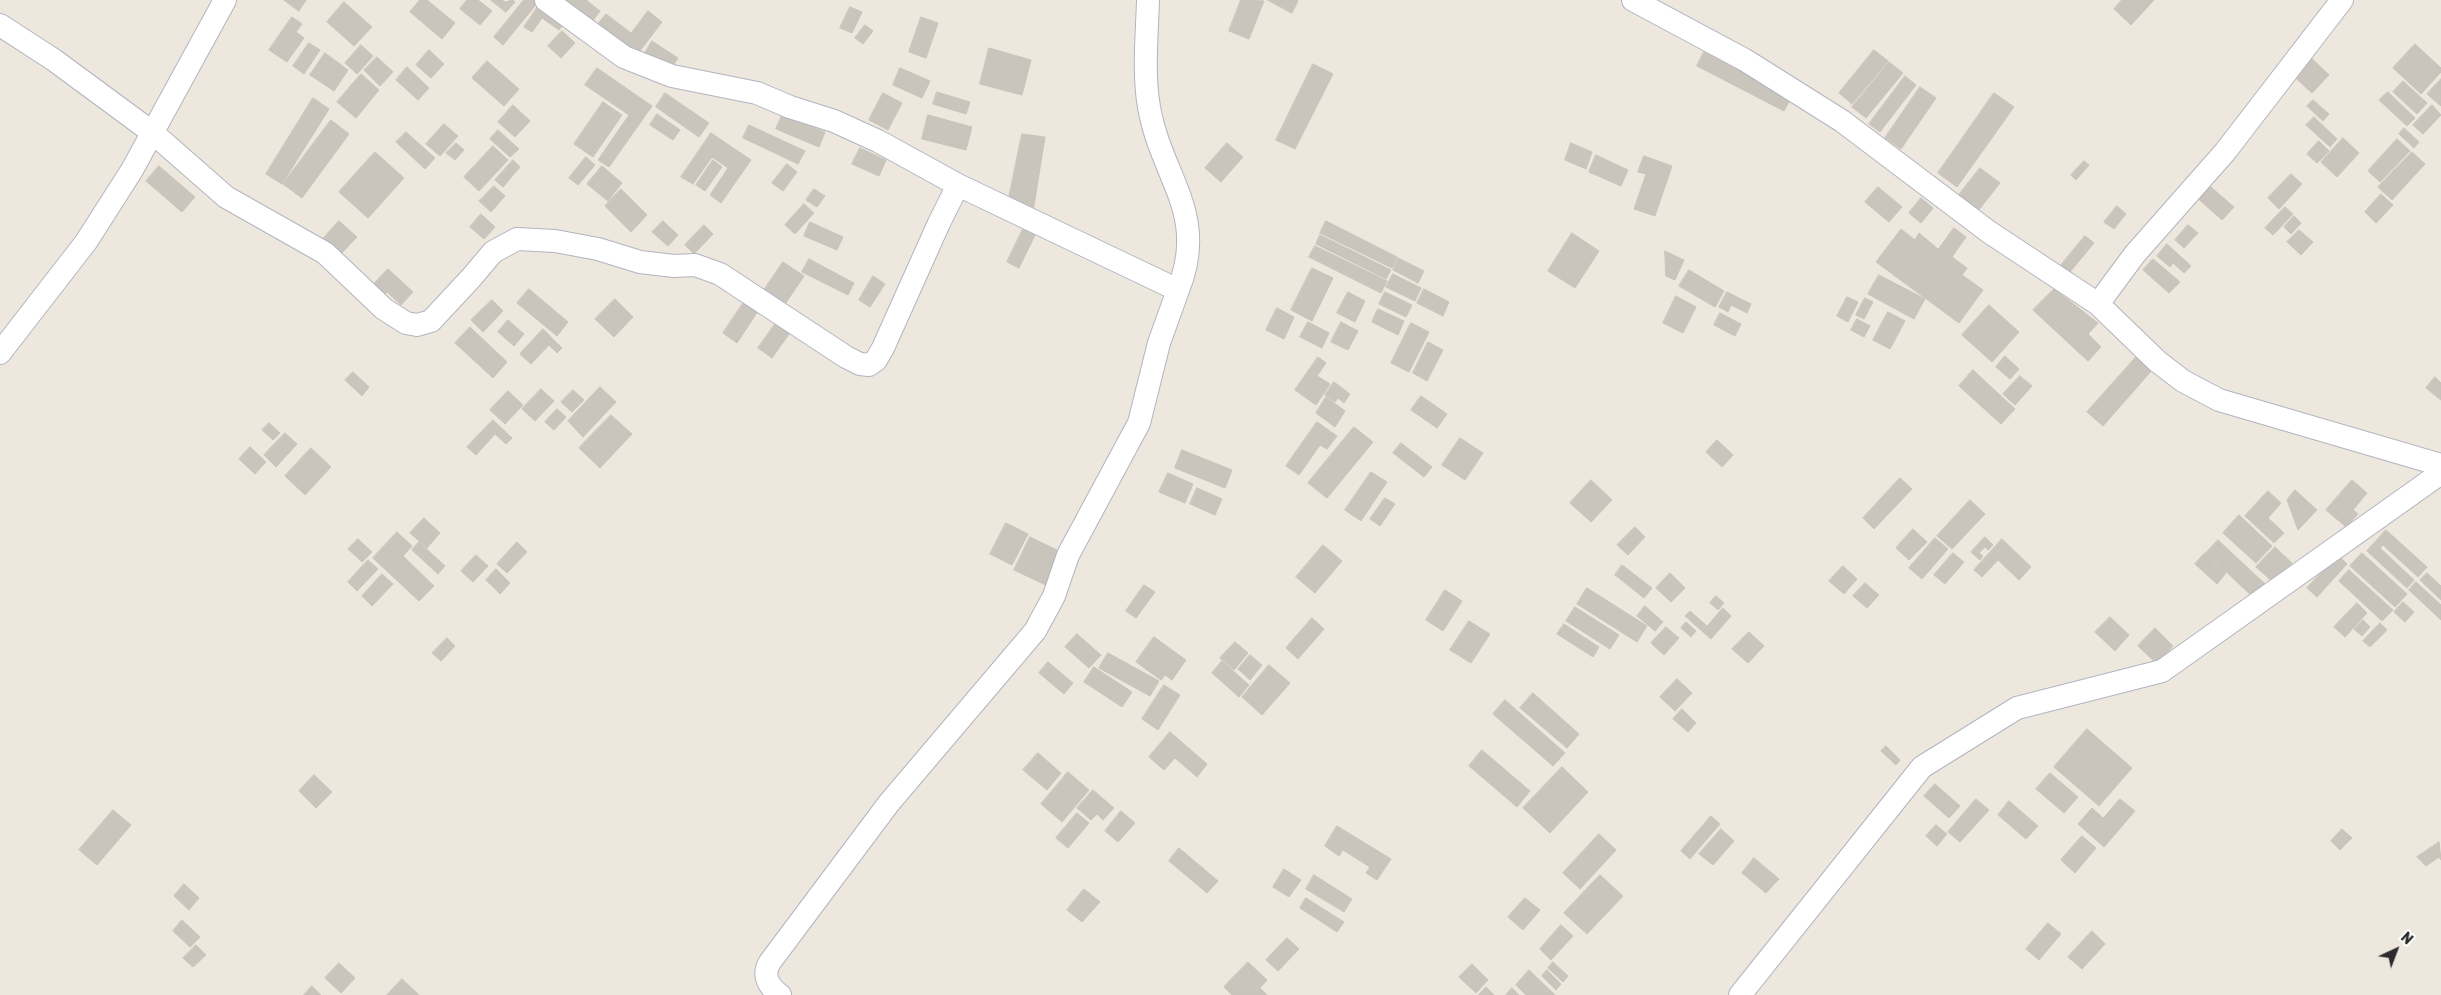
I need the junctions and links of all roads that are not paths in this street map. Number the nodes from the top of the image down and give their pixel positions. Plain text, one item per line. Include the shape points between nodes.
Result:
1 (225, 0) edge
2 (546, 0) edge
3 (1148, 0) edge
4 (1633, 0) edge
5 (2342, 0) edge
6 (0, 25) edge
7 (153, 133) junction
8 (958, 185) junction
9 (1178, 290) junction
10 (2098, 304) junction
11 (0, 353) edge
12 (2441, 465) edge
13 (2441, 473) edge
14 (780, 995) edge
15 (1740, 995) edge

1 - 7 street
2 - 8 street via 624,57 672,76 757,93 834,121
3 - 9 street via 1148,105 1154,132 1188,220 1189,254
4 - 10 street via 1745,60 1842,121 1989,232
5 - 10 street via 2225,152 2135,254
6 - 7 street via 54,60
7 - 8 street via 226,197 325,253 384,309 406,323 417,325 431,321 493,252 517,239 555,241 598,249 640,262 704,267 720,274 846,357 866,365 880,355
7 - 11 street via 86,242
8 - 9 street
9 - 14 street via 1159,344 1139,423 1068,556 1054,596 1035,631 888,803 770,962 766,979
10 - 12 street via 2157,361 2183,381 2219,400
13 - 15 street via 2162,671 2017,708 1922,767

